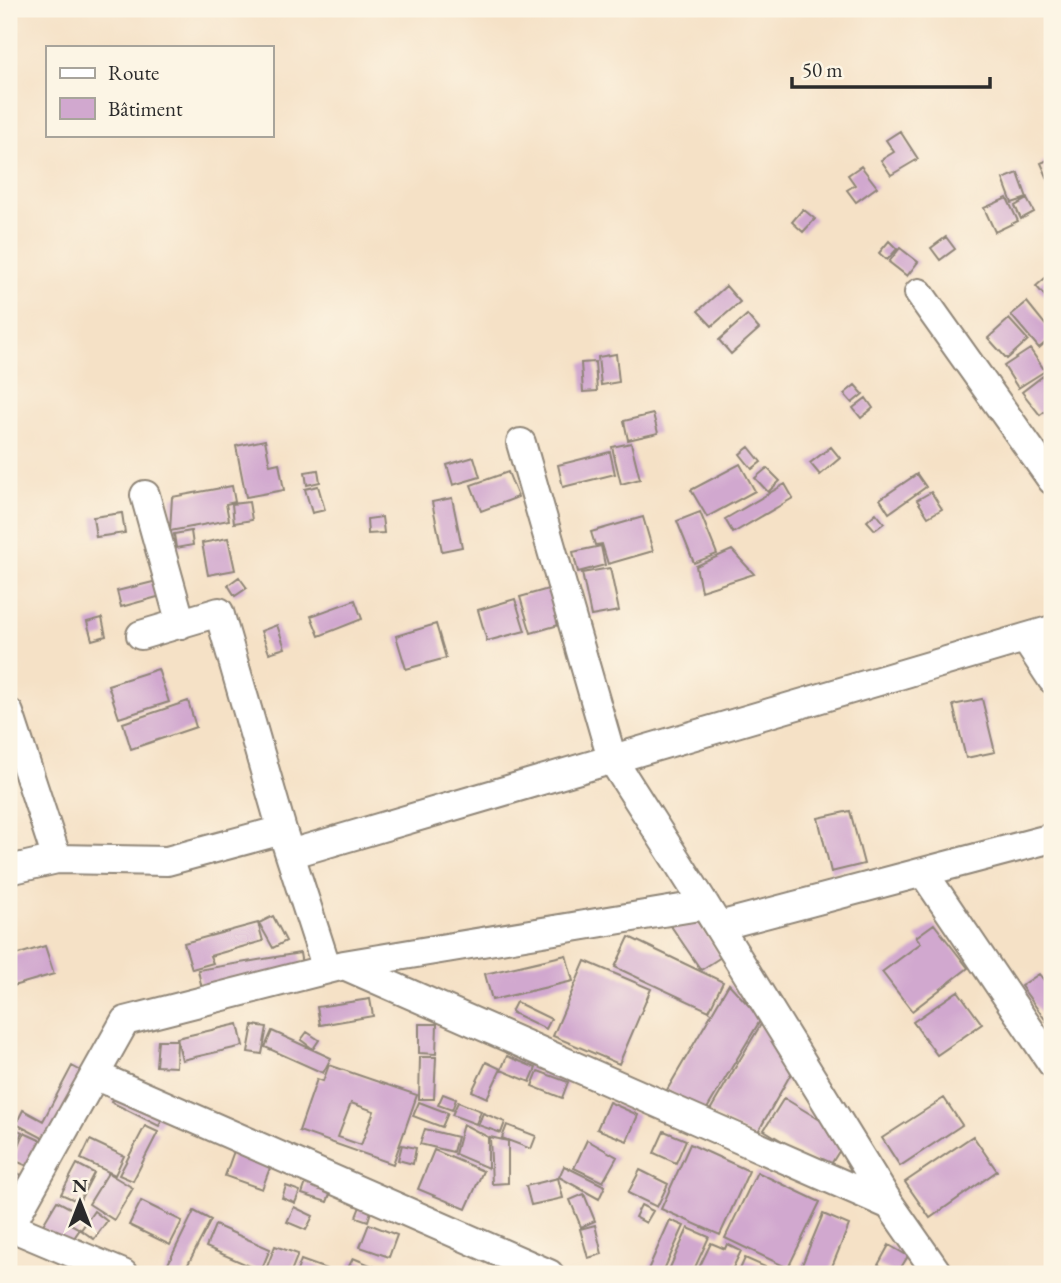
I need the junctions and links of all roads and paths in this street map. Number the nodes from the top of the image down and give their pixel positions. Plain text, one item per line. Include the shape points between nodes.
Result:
1 (919, 293) dead end
2 (521, 443) dead end
3 (1052, 480) edge
4 (145, 495) dead end
5 (181, 624) junction
6 (1052, 630) edge
7 (141, 635) dead end
8 (1025, 638) junction
9 (1052, 679) edge
10 (9, 713) edge
11 (612, 760) junction
12 (1052, 838) edge
13 (286, 842) junction
14 (57, 859) junction
15 (9, 870) edge
16 (923, 872) junction
17 (712, 916) junction
18 (336, 967) junction
19 (1052, 1063) edge
20 (95, 1075) junction
21 (890, 1205) junction
22 (9, 1226) edge
23 (123, 1274) edge
24 (549, 1274) edge
25 (938, 1274) edge

1 - 3 street
2 - 11 street
4 - 5 street
5 - 7 street
5 - 13 street via 219,612
6 - 8 street
8 - 9 street
8 - 11 street
10 - 14 street
11 - 13 street
11 - 17 street
12 - 16 street
13 - 14 street via 167,861
13 - 18 street
14 - 15 street
16 - 17 street
16 - 19 street
17 - 18 street
17 - 21 street
18 - 20 street via 125,1021
18 - 21 street
20 - 22 street
20 - 24 street
21 - 25 street
22 - 23 street

